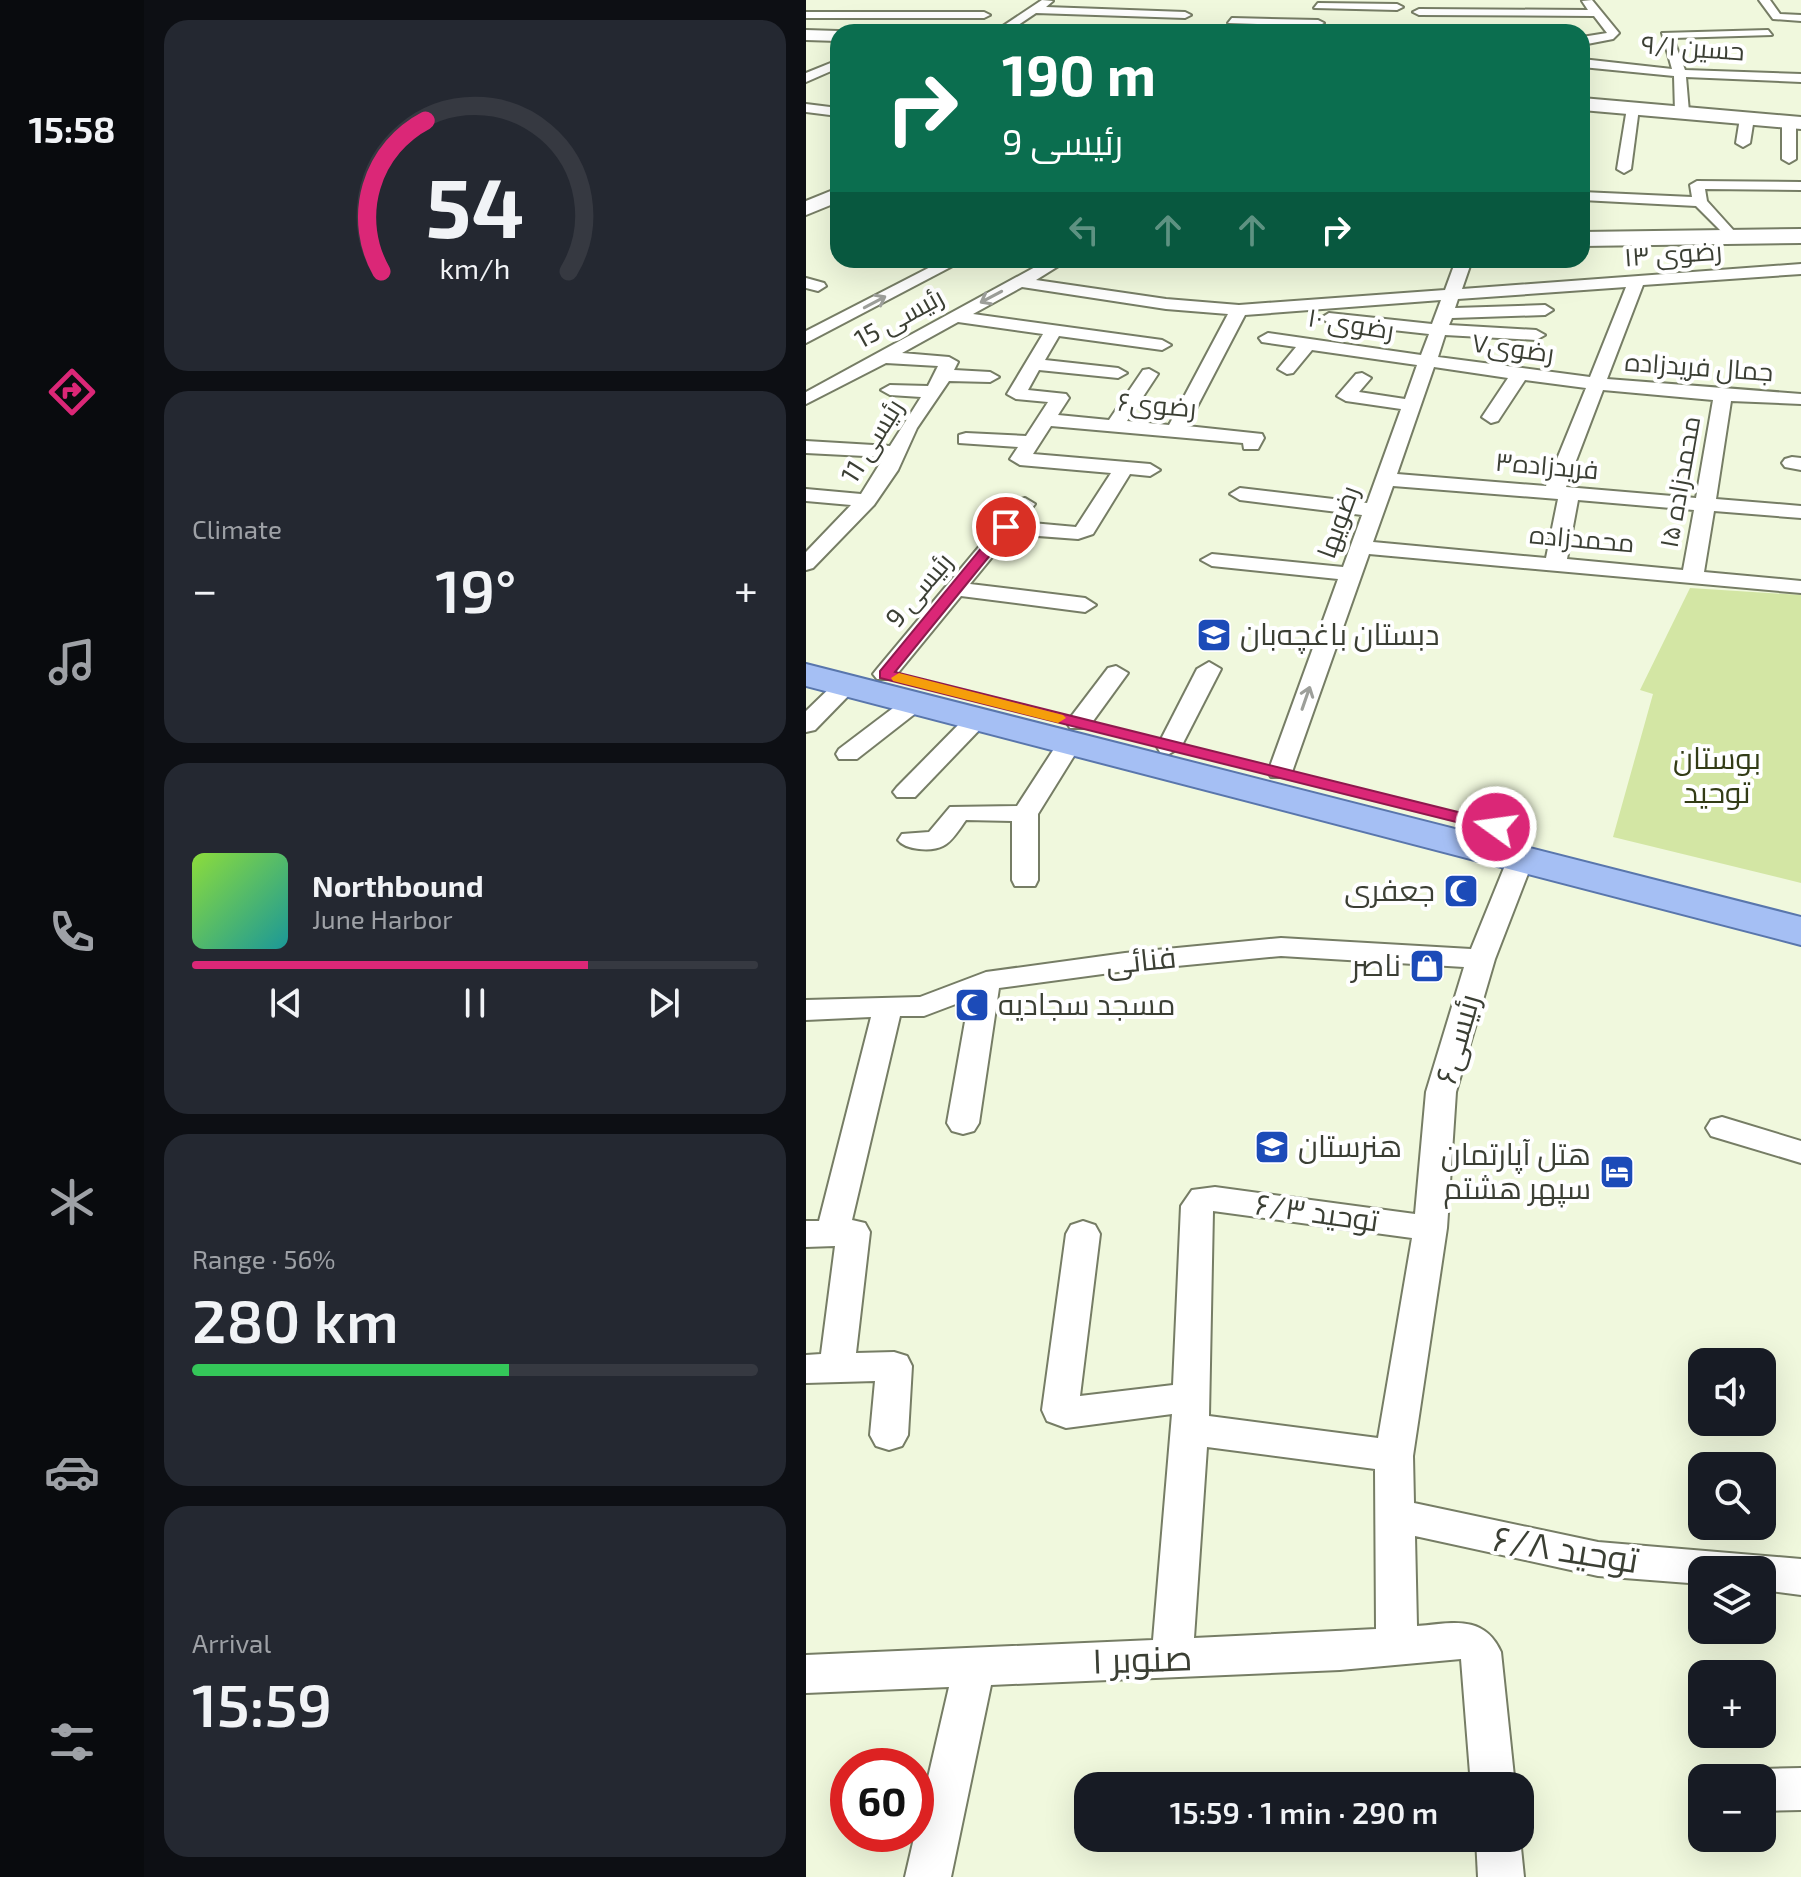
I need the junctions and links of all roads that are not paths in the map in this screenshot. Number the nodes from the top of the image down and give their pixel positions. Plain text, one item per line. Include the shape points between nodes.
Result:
1 (1053, 0) edge
2 (1112, 0) edge
3 (1302, 0) edge
4 (1586, 0) edge
5 (1192, 2) edge
6 (1770, 2) edge
7 (1397, 7) dead end
8 (897, 8) edge
9 (986, 10) dead end
10 (1033, 10) junction
11 (1419, 12) dead end
12 (1317, 13) edge
13 (1598, 13) junction
14 (806, 15) edge
15 (1185, 15) dead end
16 (1235, 18) dead end
17 (1801, 18) edge
18 (1709, 19) dead end
19 (1012, 24) edge
20 (1768, 33) dead end
21 (1714, 34) junction
22 (806, 35) edge
23 (830, 36) edge
24 (1590, 40) edge
25 (1590, 49) edge
26 (1612, 50) dead end
27 (1656, 54) dead end
28 (1671, 55) junction
29 (1726, 61) dead end
30 (806, 63) edge
31 (830, 65) edge
32 (1590, 65) edge
33 (830, 68) edge
34 (1680, 73) junction
35 (806, 78) edge
36 (1801, 78) edge
37 (1740, 79) junction
38 (1590, 105) edge
39 (806, 108) edge
40 (1633, 108) junction
41 (830, 111) edge
42 (1738, 111) junction
43 (1682, 112) junction
44 (1795, 122) edge
45 (1743, 143) dead end
46 (1789, 159) dead end
47 (1624, 169) dead end
48 (1801, 186) edge
49 (1590, 196) edge
50 (1700, 202) junction
51 (1727, 232) junction
52 (1801, 233) edge
53 (1590, 236) edge
54 (1590, 236) edge
55 (941, 268) edge
56 (1045, 268) edge
57 (1461, 268) edge
58 (1801, 269) edge
59 (1637, 280) junction
60 (1020, 282) junction
61 (1239, 310) junction
62 (1545, 310) dead end
63 (1445, 312) junction
64 (955, 317) junction
65 (1329, 318) dead end
66 (1054, 330) junction
67 (1536, 335) dead end
68 (806, 338) edge
69 (1268, 338) dead end
70 (1308, 344) junction
71 (1162, 345) dead end
72 (881, 357) junction
73 (1426, 362) junction
74 (1034, 364) junction
75 (1287, 369) dead end
76 (1118, 373) dead end
77 (1149, 374) dead end
78 (1519, 375) junction
79 (990, 377) dead end
80 (1362, 378) dead end
81 (939, 383) junction
82 (1593, 385) junction
83 (890, 390) dead end
84 (1723, 397) junction
85 (806, 399) edge
86 (1801, 399) edge
87 (1411, 405) junction
88 (1491, 417) dead end
89 (1047, 420) junction
90 (1114, 427) junction
91 (1174, 433) junction
92 (966, 439) dead end
93 (1029, 442) junction
94 (1251, 445) dead end
95 (806, 447) edge
96 (897, 452) junction
97 (1124, 468) junction
98 (1150, 470) dead end
99 (1383, 479) junction
100 (1561, 493) junction
101 (1240, 494) dead end
102 (806, 495) edge
103 (867, 501) junction
104 (1025, 504) dead end
105 (1706, 504) junction
106 (1372, 510) junction
107 (1801, 512) edge
108 (1006, 527) junction
109 (1358, 547) junction
110 (1212, 560) dead end
111 (806, 564) edge
112 (1555, 565) junction
113 (1349, 574) junction
114 (1692, 578) junction
115 (1801, 587) edge
116 (957, 589) junction
117 (1085, 605) dead end
118 (806, 653) edge
119 (1209, 669) dead end
120 (1116, 673) dead end
121 (885, 674) junction
122 (806, 675) edge
123 (845, 686) junction
124 (913, 704) junction
125 (976, 720) junction
126 (806, 725) edge
127 (1075, 733) junction
128 (1169, 747) junction
129 (848, 754) dead end
130 (1280, 772) junction
131 (906, 792) dead end
132 (1025, 814) junction
133 (911, 840) dead end
134 (1521, 858) junction
135 (1025, 880) dead end
136 (1801, 904) edge
137 (1801, 931) edge
138 (1481, 959) junction
139 (986, 981) junction
140 (888, 1007) junction
141 (806, 1010) edge
142 (963, 1123) dead end
143 (1722, 1128) dead end
144 (1801, 1152) edge
145 (1430, 1228) junction
146 (830, 1233) edge
147 (1083, 1234) dead end
148 (822, 1368) edge
149 (1191, 1413) junction
150 (889, 1435) dead end
151 (1394, 1456) junction
152 (1393, 1514) junction
153 (1688, 1566) edge
154 (1776, 1574) edge
155 (1801, 1577) edge
156 (1397, 1647) junction
157 (1172, 1658) junction
158 (974, 1667) junction
159 (806, 1674) edge
160 (1492, 1772) edge
161 (1801, 1789) edge
162 (1776, 1790) edge
163 (1499, 1852) edge
164 (928, 1877) edge
165 (1501, 1877) edge

1 - 10 street
2 - 5 street
3 - 12 street
4 - 13 street
6 - 17 street via 1779,18
7 - 12 street
8 - 9 street
8 - 14 street
10 - 15 street
10 - 19 street
11 - 13 street
12 - 16 street
13 - 24 street via 1613,33
18 - 21 street
20 - 21 street
21 - 28 street via 1666,35
22 - 23 main road
25 - 26 street
27 - 28 street
28 - 34 street
29 - 37 street
30 - 31 street
32 - 34 street, حسین ۹/۱ via 1617,72
33 - 35 street
34 - 37 street, حسین ۹/۱
34 - 43 street
36 - 37 street, حسین ۹/۱
38 - 40 main road
39 - 41 street
40 - 43 main road
40 - 47 street
42 - 43 main road
42 - 44 main road
42 - 45 street
44 - 46 street
48 - 50 street via 1702,183 1697,185
49 - 50 street
50 - 51 street
51 - 52 main road
51 - 53 main road
52 - 54 main road
68 -> 55 street
56 - 60 street, رئیسی 15
57 - 63 street, رضویها
58 - 59 street, رضوی ۱۳
59 - 63 street, رضوی ۱۳
59 - 82 street
60 - 61 street
60 -> 64 street, رئیسی 15
61 - 63 street
61 - 91 street
62 - 63 street
63 - 65 street
63 - 67 street
63 - 73 street, رضویها
64 - 66 street
64 - 72 street, رئیسی 15
66 - 71 street
66 - 74 street
69 - 70 street, رضوی ۱۰
70 - 73 street, رضوی ۱۰
70 - 75 street
72 - 81 street via 949,362
72 - 85 street, رئیسی 15
73 - 78 street, رضوی۷
73 - 87 street, رضویها
74 - 76 street
74 - 89 street via 1016,394 1060,398
77 - 90 street
78 - 82 street, رضوی۷
78 - 88 street
79 - 81 street
80 - 87 street via 1348,397
81 - 83 street
81 - 96 street, رئیسی 11
82 - 84 street, جمال فریدزاده
82 - 100 street
84 - 86 street, جمال فریدزاده
84 - 105 street, محمدزاده ۱۵
87 - 99 street, رضویها
89 - 90 street, رضوی۶
89 - 93 street
90 - 91 street, رضوی۶
91 - 94 street, رضوی۶ via 1255,438
92 - 93 street
93 - 97 street via 1020,459
95 - 96 street
96 - 103 street, رئیسی 11
97 - 98 street
97 - 108 street via 1086,530
99 - 100 street, فریدزاده۳
99 - 106 street, رضویها
100 - 105 street, فریدزاده۳
100 - 112 street
101 - 106 street
102 - 103 street
103 - 111 street, رئیسی 11
104 - 108 street, رئیسی 9
105 - 107 street, فریدزاده۳
105 - 114 street, محمدزاده ۱۵
106 - 109 street, رضویها
108 - 116 street, رئیسی 9
109 - 112 street, محمدزاده
109 - 113 street, رضویها
110 - 113 street
112 - 114 street, محمدزاده
130 -> 113 street, رضویها
114 - 115 street, محمدزاده
116 - 117 street
116 - 121 street, رئیسی 9
118 - 121 main road
119 - 128 street
120 - 127 street
121 - 127 main road
122 - 123 main road
123 - 124 main road
123 - 126 street
124 - 125 main road
124 - 129 street
125 - 127 main road
125 - 131 street
127 - 128 main road
127 - 132 street
127 - 134 main road
128 - 130 main road
130 - 136 main road
132 - 133 street via 959,812 936,840
132 - 135 street
134 - 137 main road
134 - 138 street, رئیسی۶
138 - 139 street, فنائی via 1281,947
138 - 145 street, رئیسی۶ via 1441,1092
139 - 140 street, فنائی via 924,1006
139 - 142 street
140 - 141 street, فنائی
140 - 146 street
143 - 144 street
145 - 149 street, توحید ۶/۳ via 1204,1199 1197,1206
145 - 151 street, رئیسی۶
146 - 148 street
147 - 149 street via 1060,1410
148 - 150 street via 894,1366
149 - 151 street
149 - 157 street
151 - 152 street, رئیسی۶
152 - 153 street, توحید ۶/۸ via 1598,1559
152 - 156 street, رئیسی۶
154 - 155 street
156 - 157 street, صنوبر ۱
156 - 160 street, صنوبر ۱ via 1469,1640 1477,1644
157 - 158 street, صنوبر ۱
158 - 159 street, صنوبر ۱
158 - 164 street
161 - 162 street
163 - 165 street

